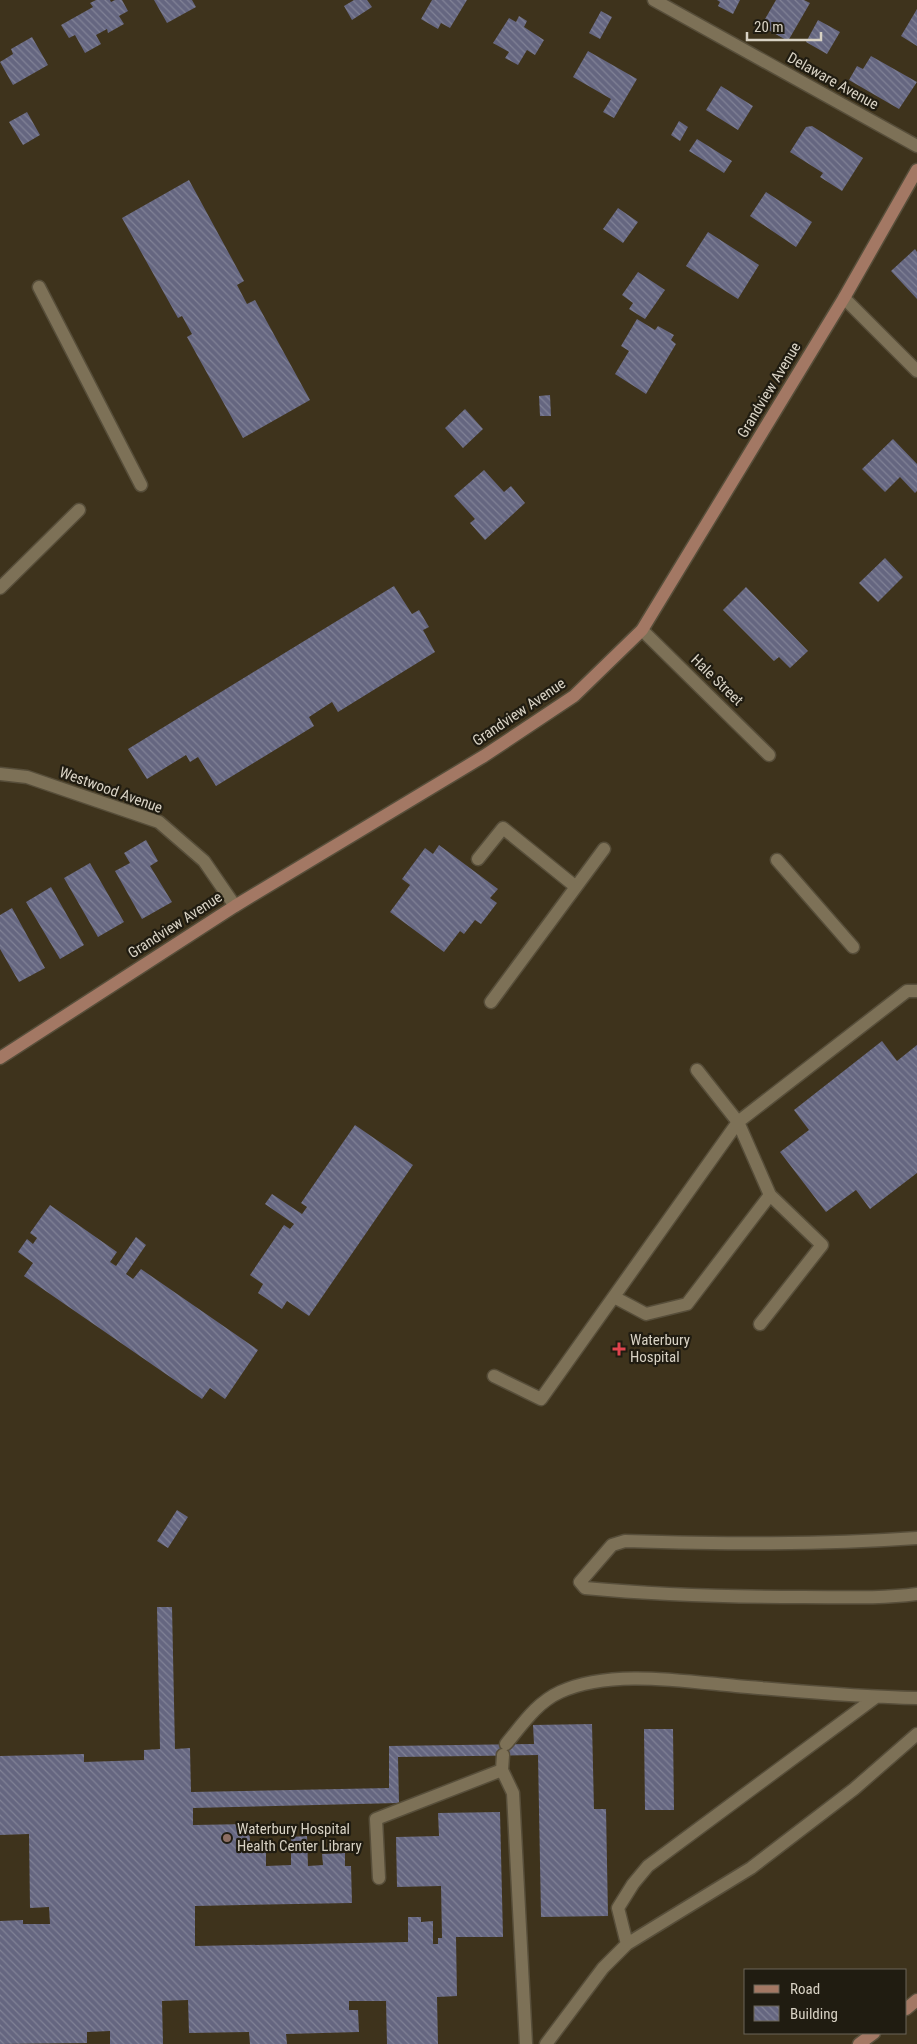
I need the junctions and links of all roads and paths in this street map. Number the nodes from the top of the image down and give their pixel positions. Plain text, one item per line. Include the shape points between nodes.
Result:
1 (654, 0) edge
2 (917, 146) edge
3 (917, 170) edge
4 (39, 287) dead end
5 (844, 298) junction
6 (917, 371) edge
7 (141, 485) dead end
8 (79, 510) dead end
9 (0, 588) edge
10 (642, 630) junction
11 (769, 754) dead end
12 (0, 774) edge
13 (604, 849) dead end
14 (478, 859) dead end
15 (777, 860) dead end
16 (576, 887) junction
17 (235, 906) junction
18 (853, 947) dead end
19 (917, 991) edge
20 (491, 1002) dead end
21 (0, 1058) edge
22 (697, 1070) dead end
23 (738, 1122) junction
24 (770, 1195) junction
25 (614, 1297) junction
26 (760, 1324) dead end
27 (494, 1376) dead end
28 (917, 1538) edge
29 (917, 1594) edge
30 (876, 1697) junction
31 (917, 1698) edge
32 (917, 1734) edge
33 (502, 1770) junction
34 (379, 1878) dead end
35 (627, 1944) junction
36 (917, 2000) edge
37 (907, 2008) edge
38 (873, 2034) edge
39 (526, 2044) edge
40 (546, 2044) edge
41 (859, 2044) edge

1 - 2 street, Delaware Avenue
3 - 5 main road, Grandview Avenue
4 - 7 street
5 - 6 street
5 - 10 main road, Grandview Avenue
8 - 9 street
10 - 11 street, Hale Street
10 - 17 main road, Grandview Avenue via 574,696 484,756
12 - 17 street, Westwood Avenue via 27,777 159,822 204,860
13 - 16 street
14 - 16 street via 503,828
15 - 18 street
16 - 20 street
17 - 21 main road, Grandview Avenue
19 - 23 street via 907,992
22 - 23 street
23 - 24 street
23 - 25 street
24 - 25 street via 688,1304 646,1314
24 - 26 street via 822,1245
25 - 27 street via 541,1399
28 - 29 street via 738,1545 625,1541 612,1546 580,1582 585,1588 644,1594 814,1597
30 - 31 street
30 - 33 street via 636,1677 582,1684 540,1704 505,1750
30 - 35 street via 648,1866 618,1908
32 - 35 street via 854,1789 750,1868
33 - 34 street via 376,1819
33 - 39 street via 513,1793
35 - 40 street via 603,1968
36 - 37 main road
38 - 41 main road

